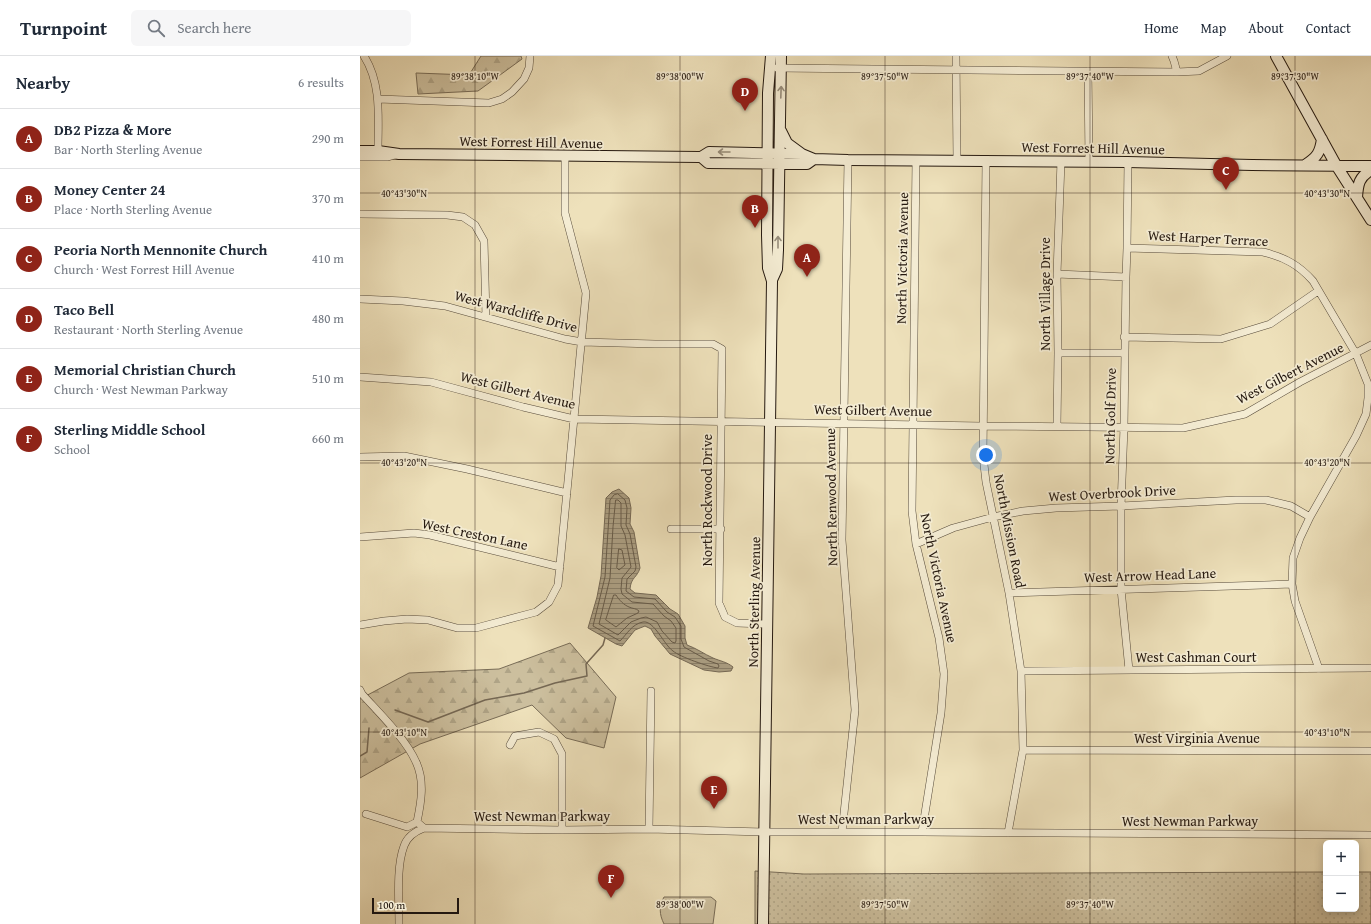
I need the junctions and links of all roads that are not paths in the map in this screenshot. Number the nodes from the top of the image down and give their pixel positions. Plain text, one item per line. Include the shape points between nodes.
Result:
1 (364, 56) edge
2 (530, 56) edge
3 (770, 56) edge
4 (782, 56) edge
5 (956, 56) edge
6 (1172, 56) edge
7 (1227, 56) edge
8 (1276, 56) edge
9 (770, 67) junction
10 (781, 68) junction
11 (956, 69) junction
12 (1088, 71) junction
13 (1177, 72) junction
14 (768, 93) junction
15 (378, 99) junction
16 (780, 129) junction
17 (1322, 139) junction
18 (360, 151) edge
19 (378, 151) junction
20 (748, 152) junction
21 (768, 153) junction
22 (779, 153) junction
23 (400, 154) junction
24 (802, 154) junction
25 (565, 156) junction
26 (360, 157) edge
27 (701, 157) junction
28 (814, 159) junction
29 (848, 160) junction
30 (916, 160) junction
31 (957, 161) junction
32 (986, 161) junction
33 (1061, 161) junction
34 (1089, 161) junction
35 (1128, 162) junction
36 (743, 164) junction
37 (768, 164) junction
38 (779, 164) junction
39 (800, 164) junction
40 (1305, 165) junction
41 (1336, 165) junction
42 (1371, 166) edge
43 (1371, 170) edge
44 (779, 184) junction
45 (768, 186) junction
46 (1357, 197) junction
47 (360, 213) edge
48 (360, 220) edge
49 (1371, 220) edge
50 (1127, 248) junction
51 (1056, 274) junction
52 (1126, 277) junction
53 (772, 280) junction
54 (1318, 290) junction
55 (360, 299) edge
56 (486, 318) junction
57 (1124, 338) junction
58 (582, 342) junction
59 (713, 344) joint
60 (1371, 345) edge
61 (1124, 353) junction
62 (1058, 354) junction
63 (1356, 354) junction
64 (360, 377) edge
65 (574, 419) junction
66 (721, 421) junction
67 (771, 422) junction
68 (844, 423) junction
69 (913, 424) junction
70 (982, 426) junction
71 (1057, 426) junction
72 (1124, 427) junction
73 (360, 457) edge
74 (567, 493) junction
75 (1121, 506) junction
76 (993, 517) junction
77 (1310, 517) junction
78 (671, 529) dead end
79 (721, 529) junction
80 (360, 537) edge
81 (916, 544) junction
82 (560, 567) junction
83 (1292, 584) junction
84 (1121, 589) junction
85 (1009, 593) junction
86 (767, 624) junction
87 (360, 625) edge
88 (1371, 668) edge
89 (1319, 669) junction
90 (1129, 670) junction
91 (1021, 671) junction
92 (360, 690) edge
93 (651, 691) dead end
94 (510, 745) dead end
95 (1023, 750) junction
96 (1371, 751) edge
97 (366, 814) dead end
98 (417, 822) junction
99 (424, 828) junction
100 (649, 829) junction
101 (562, 830) junction
102 (764, 832) junction
103 (842, 832) junction
104 (922, 832) junction
105 (1008, 833) junction
106 (1371, 835) edge
107 (399, 924) edge
108 (763, 924) edge

1 - 15 street via 374,78
2 - 15 street via 529,68 524,79 502,99 489,103
3 - 9 main road, North Sterling Avenue
4 - 10 main road, North Sterling Avenue
5 - 11 street
6 - 13 street
7 - 13 street via 1199,71
8 - 17 main road
9 - 10 street
9 - 14 main road, North Sterling Avenue
10 - 11 street
16 -> 10 main road, North Sterling Avenue
11 - 12 street
11 - 31 street
12 - 13 street
12 - 34 street
14 - 20 main road via 763,107 762,140
14 - 21 main road, North Sterling Avenue
15 - 19 street
16 - 22 main road, North Sterling Avenue
16 - 24 main road via 787,143
17 - 40 main road via 1321,149
17 - 41 main road
18 - 19 main road, West Forrest Hill Avenue
19 - 23 main road, West Forrest Hill Avenue
20 - 21 main road, West Forrest Hill Avenue
20 -> 27 main road, West Forrest Hill Avenue via 709,152
21 - 22 main road, West Forrest Hill Avenue
21 - 37 main road, North Sterling Avenue
22 - 24 main road, West Forrest Hill Avenue
22 - 38 main road, North Sterling Avenue
23 - 25 main road, West Forrest Hill Avenue
23 - 26 street via 388,157
24 - 28 main road, West Forrest Hill Avenue
25 - 27 main road, West Forrest Hill Avenue
25 - 58 street via 565,213 586,293
27 - 36 main road, West Forrest Hill Avenue via 708,163
28 - 29 main road, West Forrest Hill Avenue
28 - 39 main road, West Forrest Hill Avenue via 807,164
29 - 30 main road, West Forrest Hill Avenue
29 - 68 street, North Renwood Avenue
30 - 31 main road, West Forrest Hill Avenue
30 - 69 street, North Victoria Avenue
31 - 32 main road, West Forrest Hill Avenue
32 - 33 main road, West Forrest Hill Avenue
32 - 70 street, North Mission Road
33 - 34 main road, West Forrest Hill Avenue
33 - 51 street, North Village Drive
34 - 35 main road, West Forrest Hill Avenue
35 - 40 main road, West Forrest Hill Avenue
35 - 50 street, North Golf Drive
36 - 37 main road, West Forrest Hill Avenue
36 - 45 main road via 760,173
37 - 38 main road, West Forrest Hill Avenue
37 - 45 main road, North Sterling Avenue
38 - 39 main road, West Forrest Hill Avenue
38 - 44 main road, North Sterling Avenue
39 - 44 main road via 790,170
40 - 41 main road, West Forrest Hill Avenue
41 - 42 main road, West Forrest Hill Avenue
41 - 46 main road
43 - 46 main road via 1364,174 1358,183
53 -> 44 main road, North Sterling Avenue via 777,269
45 - 53 main road, North Sterling Avenue via 768,268
46 - 49 main road
47 - 48 street
47 - 56 street via 447,215 463,218 475,225 484,241
50 - 52 street, North Golf Drive
50 - 54 street, West Harper Terrace via 1273,254 1304,271
51 - 52 street
51 - 62 street, North Village Drive
52 - 57 street, North Golf Drive
53 - 67 main road, North Sterling Avenue
54 - 57 street via 1270,324 1221,339
54 - 63 street, West Harper Terrace
55 - 56 street, West Wardcliffe Drive via 445,306
56 - 58 street, West Wardcliffe Drive
57 - 61 street, North Golf Drive
58 - 59 street, West Wardcliffe Drive
58 - 65 street
59 - 66 street, North Rockwood Drive via 722,349
60 - 63 street, West Gilbert Avenue
61 - 62 street
61 - 72 street, North Golf Drive
62 - 71 street, North Village Drive
63 - 72 street, West Gilbert Avenue via 1245,414 1183,428
63 - 77 street, West Harper Terrace via 1368,384 1366,414
64 - 65 street, West Gilbert Avenue via 431,382
65 - 66 street, West Gilbert Avenue
65 - 74 street
66 - 67 street, West Gilbert Avenue
66 - 79 street, North Rockwood Drive
67 - 68 street, West Gilbert Avenue
67 - 86 main road, North Sterling Avenue
68 - 69 street, West Gilbert Avenue
68 - 103 street, North Renwood Avenue via 842,540 855,710
69 - 70 street, West Gilbert Avenue
69 - 81 street, North Victoria Avenue via 912,511
70 - 71 street, West Gilbert Avenue
70 - 76 street, North Mission Road via 986,482
71 - 72 street, West Gilbert Avenue
72 - 75 street, North Golf Drive
73 - 74 street via 404,456
74 - 82 street
75 - 76 street, West Overbrook Drive via 1049,508
75 - 77 street, West Overbrook Drive via 1266,500 1291,506
75 - 84 street, North Golf Drive
76 - 81 street, West Overbrook Drive via 953,528
76 - 85 street, North Mission Road
77 - 83 street, West Harper Terrace via 1293,558
78 - 79 street
79 - 86 street, North Rockwood Drive via 719,603 725,617 737,623
80 - 82 street, West Creston Lane via 414,533 430,535
81 - 104 street, North Victoria Avenue via 939,638 944,674 941,714
82 - 87 street via 558,585 549,602 536,612 476,628 456,628 428,620 407,619
83 - 84 street, West Arrow Head Lane
83 - 89 street, West Harper Terrace via 1295,601
84 - 85 street, West Arrow Head Lane
84 - 90 street, North Golf Drive
85 - 91 street, North Mission Road
86 - 102 main road, North Sterling Avenue
88 - 89 street, West Cashman Court
89 - 90 street, West Cashman Court
90 - 91 street, West Cashman Court
91 - 95 street, North Mission Road
92 - 98 street via 407,746 416,762 422,791
93 - 100 street
94 - 101 street via 514,736 539,732 554,739 562,754
95 - 96 street, West Virginia Avenue
95 - 105 street, North Mission Road
97 - 98 street via 407,827
98 - 99 street
99 - 101 street, West Newman Parkway
99 - 107 street via 410,836 404,845 400,865
100 - 101 street, West Newman Parkway
100 - 102 street, West Newman Parkway
102 - 103 street, West Newman Parkway
102 - 108 main road, North Sterling Avenue
103 - 104 street, West Newman Parkway
104 - 105 street, West Newman Parkway
105 - 106 street, West Newman Parkway

